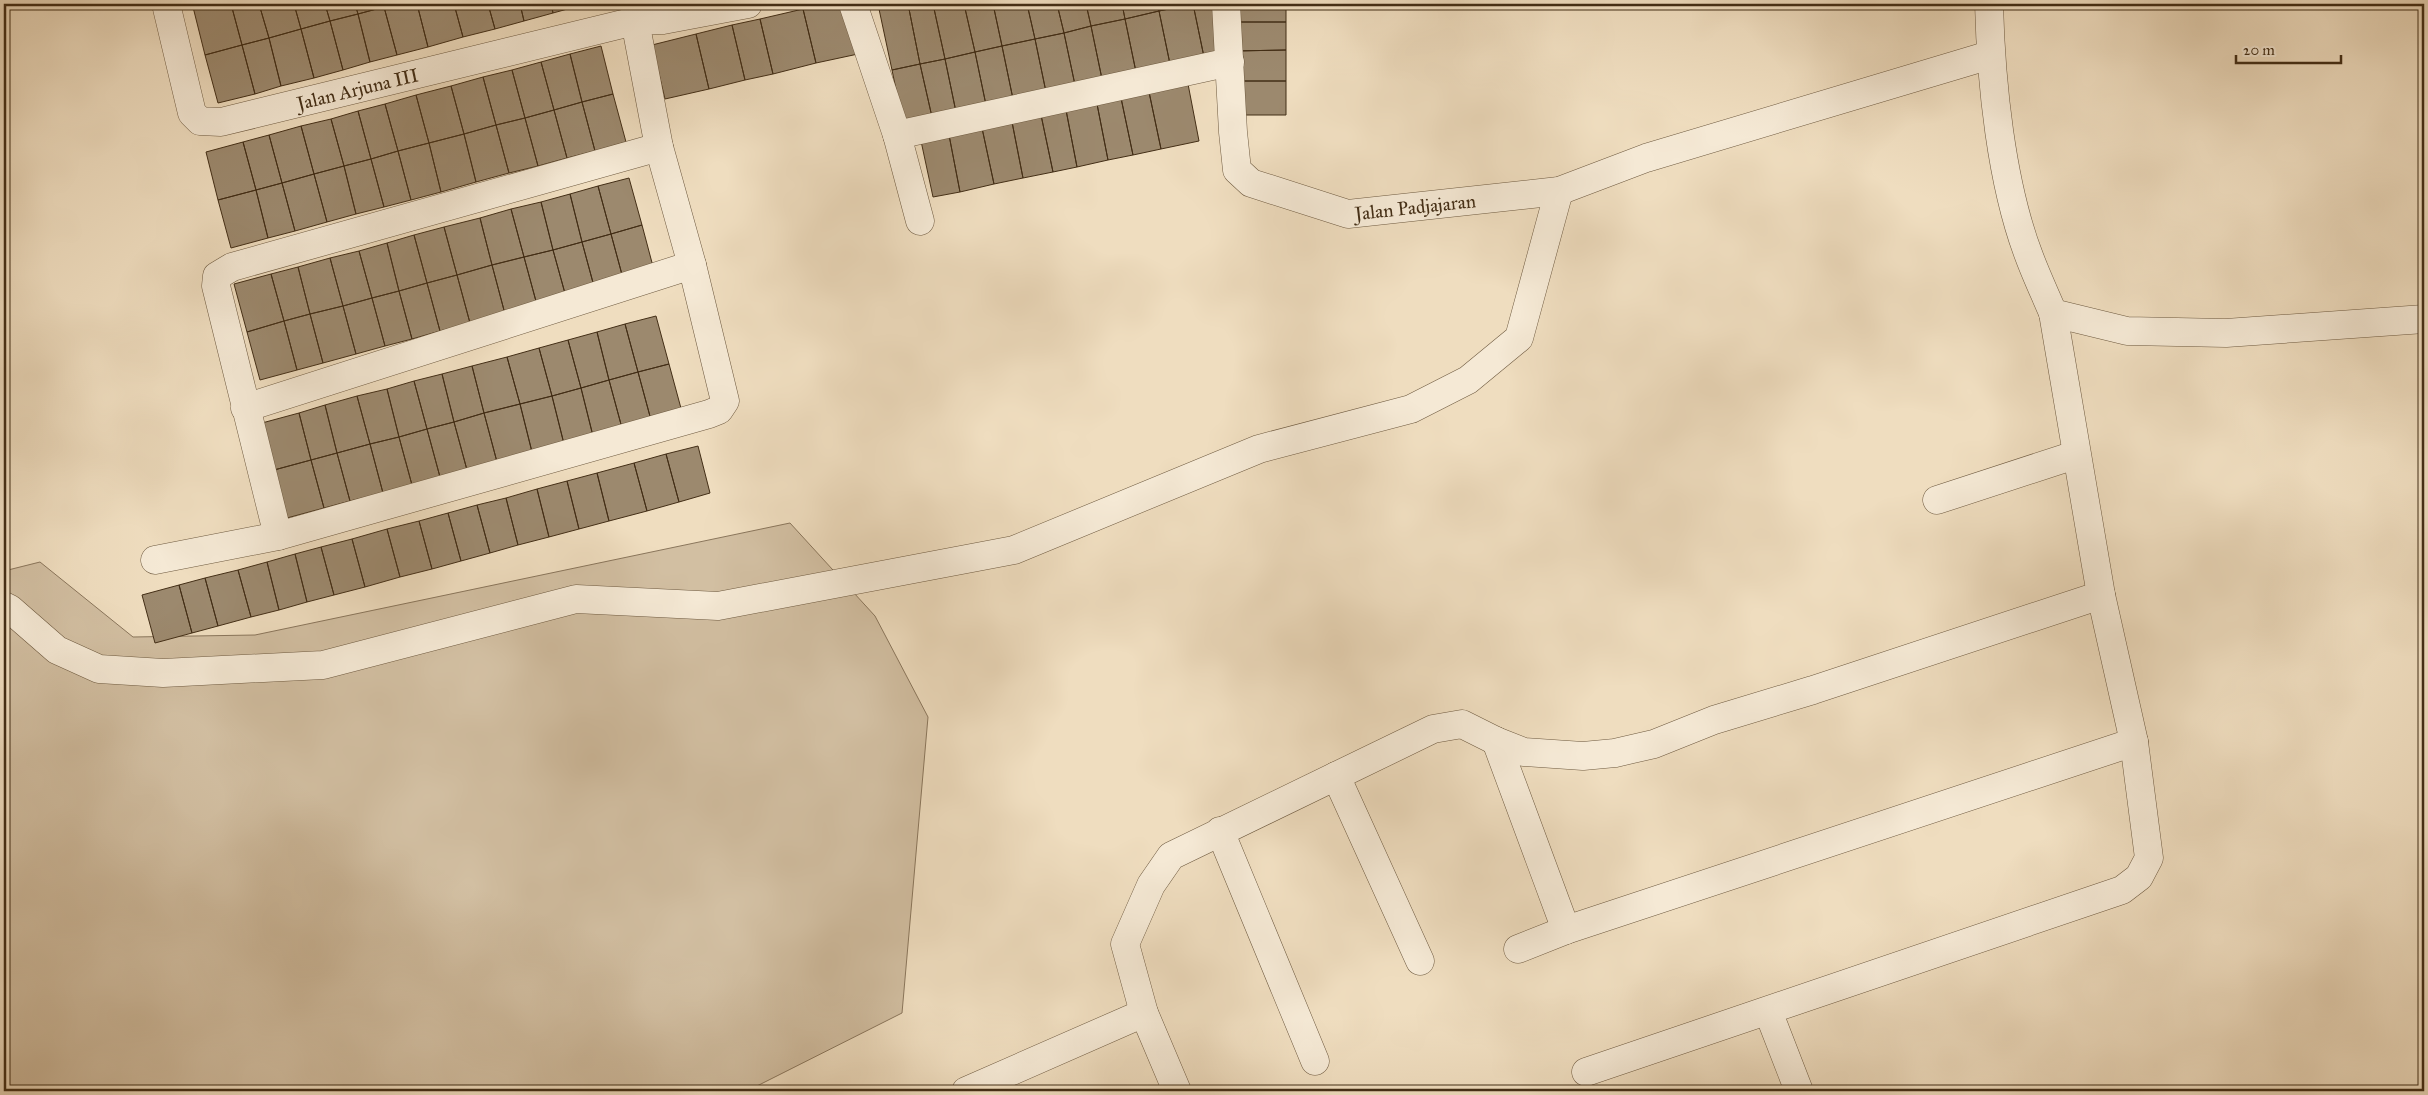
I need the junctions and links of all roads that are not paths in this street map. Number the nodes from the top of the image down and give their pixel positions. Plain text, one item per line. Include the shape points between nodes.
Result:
1 (166, 4) edge
2 (748, 4) edge
3 (853, 4) edge
4 (1226, 4) edge
5 (1989, 4) edge
6 (662, 12) edge
7 (635, 21) junction
8 (1990, 55) junction
9 (1230, 62) junction
10 (897, 135) junction
11 (659, 147) junction
12 (1559, 191) junction
13 (920, 221) dead end
14 (692, 265) junction
15 (2053, 312) junction
16 (2424, 319) edge
17 (246, 408) junction
18 (2076, 455) junction
19 (1937, 500) dead end
20 (278, 536) junction
21 (155, 560) dead end
22 (2101, 595) junction
23 (4, 606) edge
24 (1496, 742) junction
25 (2134, 742) junction
26 (1336, 776) junction
27 (1220, 831) junction
28 (1566, 930) junction
29 (1518, 948) dead end
30 (1420, 961) dead end
31 (1768, 1011) junction
32 (1144, 1013) junction
33 (1315, 1061) dead end
34 (1586, 1072) dead end
35 (966, 1091) edge
36 (1177, 1091) edge
37 (1799, 1091) edge

1 - 7 street, Jalan Arjuna III via 192,112 200,122 222,122
2 - 6 street
3 - 10 street
4 - 9 street, Jalan Padjajaran
5 - 8 street
6 - 7 street
7 - 11 street
8 - 12 street, Jalan Padjajaran via 1646,158
8 - 15 street via 2007,180 2028,255
9 - 10 street
9 - 12 street, Jalan Padjajaran via 1237,170 1251,182 1348,214
10 - 13 street
11 - 14 street
11 - 17 street via 232,267 217,276 216,286
12 - 23 street via 1519,338 1468,380 1411,409 1259,449 1014,550 718,606 576,600 323,665 163,673 99,669 57,650
14 - 17 street
14 - 20 street via 726,401 719,410
15 - 16 street via 2127,331 2216,333
15 - 18 street
17 - 20 street
18 - 19 street
18 - 22 street
20 - 21 street
22 - 24 street via 1714,720 1654,744 1582,756 1524,752
22 - 25 street
24 - 26 street via 1462,724 1446,725
24 - 28 street
25 - 28 street
25 - 31 street via 2149,858 2139,877 2122,890
26 - 27 street
26 - 30 street
27 - 32 street via 1170,856 1152,885 1125,944
27 - 33 street
28 - 29 street
31 - 34 street
31 - 37 street
32 - 35 street
32 - 36 street

